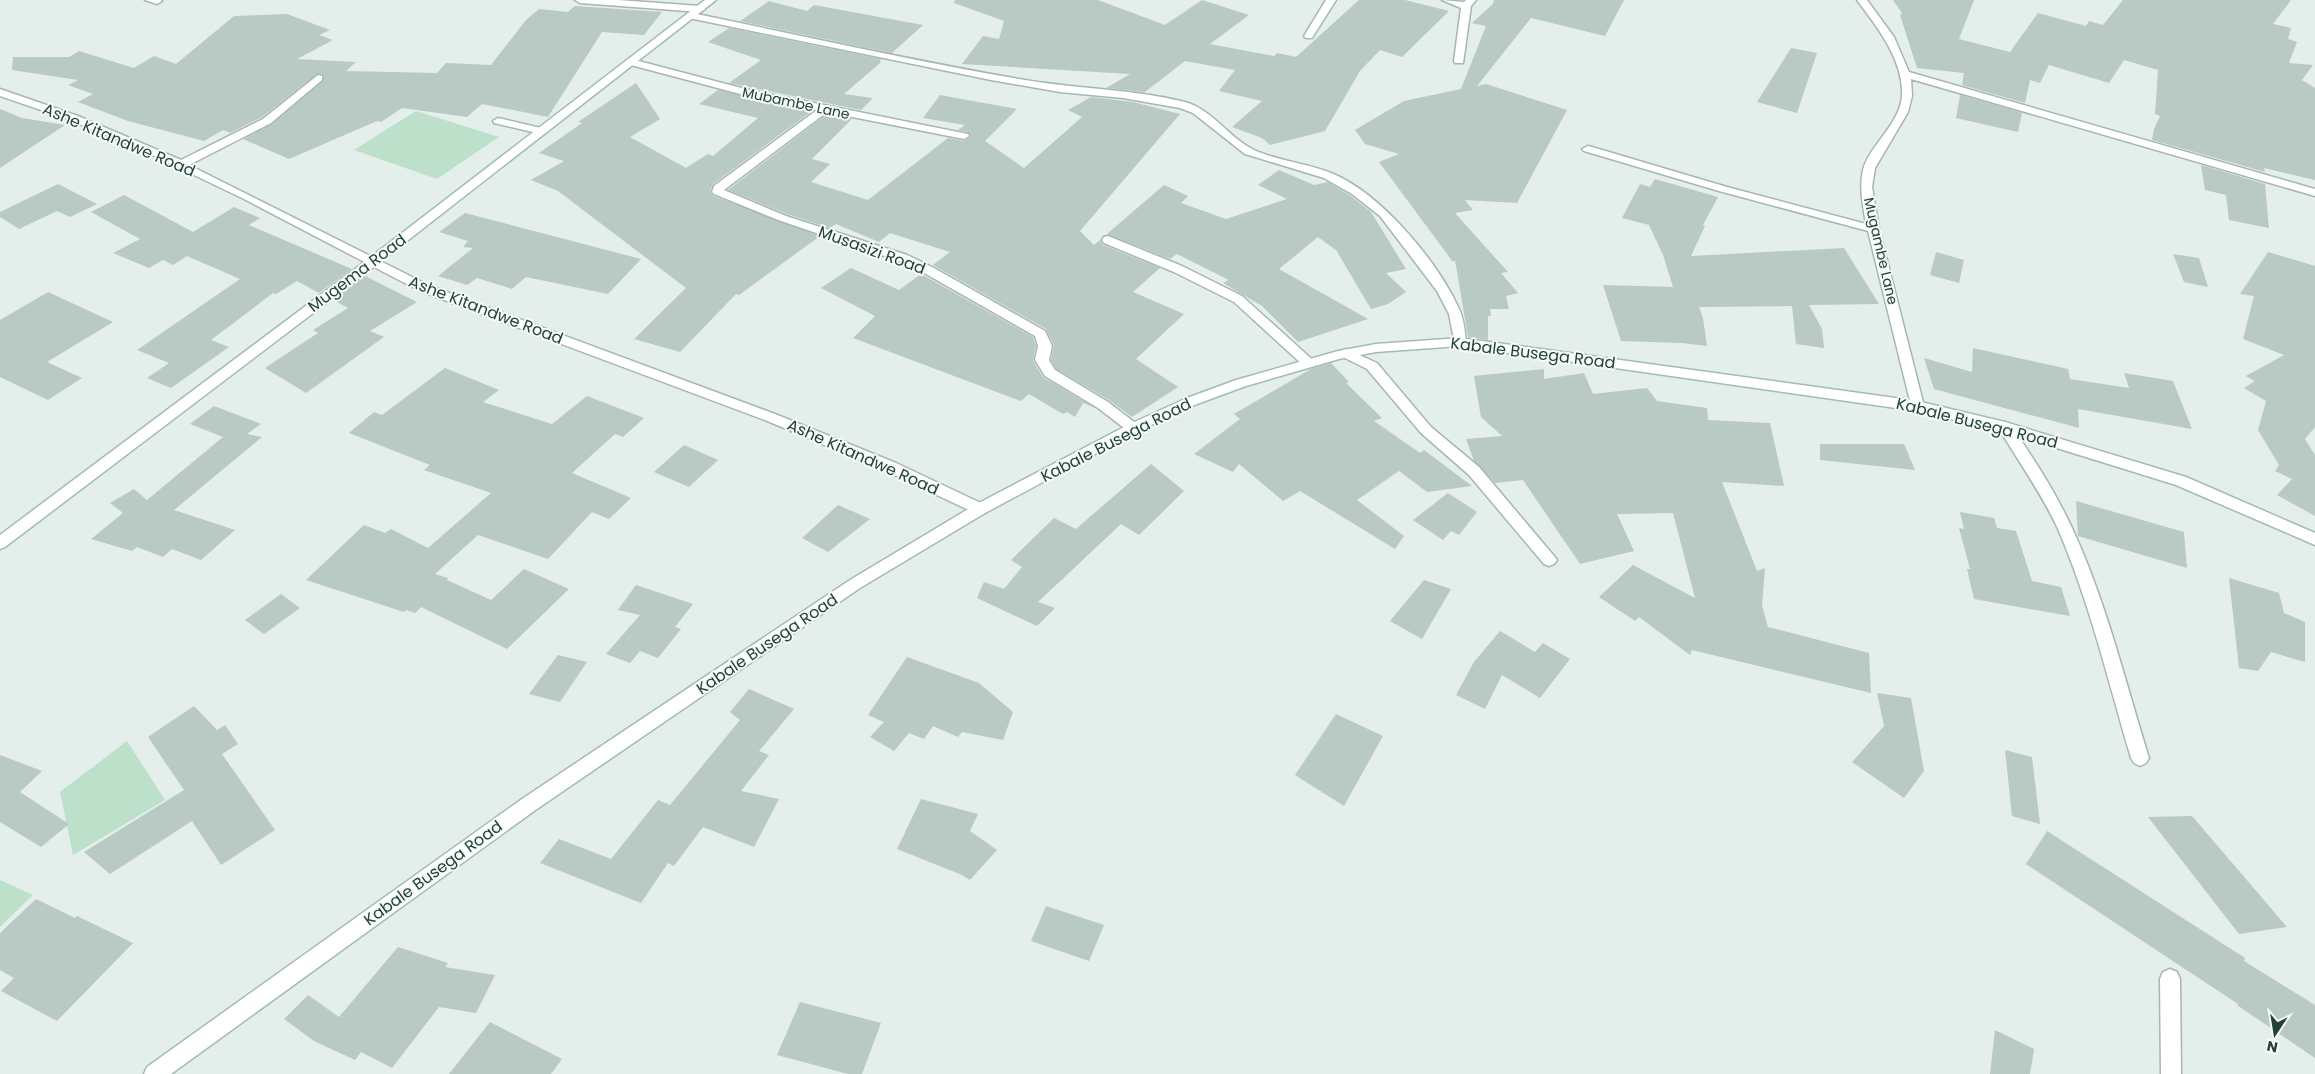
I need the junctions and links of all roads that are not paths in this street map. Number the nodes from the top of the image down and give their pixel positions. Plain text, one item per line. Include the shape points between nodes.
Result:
1 (580, 0) edge
2 (711, 0) edge
3 (1331, 0) edge
4 (1447, 0) edge
5 (1862, 0) edge
6 (1468, 3) edge
7 (696, 13) junction
8 (1309, 36) dead end
9 (1459, 61) dead end
10 (631, 62) junction
11 (1906, 74) junction
12 (318, 78) dead end
13 (0, 92) edge
14 (824, 110) junction
15 (498, 122) dead end
16 (541, 131) junction
17 (964, 136) dead end
18 (1588, 149) dead end
19 (180, 164) junction
20 (2315, 193) edge
21 (1873, 229) junction
22 (1108, 240) dead end
23 (371, 263) junction
24 (1460, 342) junction
25 (1346, 353) junction
26 (1308, 363) junction
27 (1917, 406) junction
28 (2005, 427) junction
29 (1133, 428) junction
30 (980, 510) junction
31 (2315, 539) edge
32 (0, 543) edge
33 (1549, 560) dead end
34 (2140, 758) dead end
35 (2170, 979) dead end
36 (154, 1074) edge
37 (2172, 1074) edge

1 - 7 street
2 - 7 street, Mugema Road
3 - 8 street
4 - 6 street
5 - 11 street via 1889,37
6 - 9 street
7 - 10 street, Mugema Road
7 - 24 street via 1000,78 1060,89 1123,95 1197,110 1249,152 1328,176 1372,203 1424,262 1443,290 1456,314
10 - 14 street, Mubambe Lane
10 - 16 street, Mugema Road
11 - 20 street
11 - 21 street, Mugambe Lane via 1907,96 1903,112 1869,168 1866,187
12 - 19 street via 267,121
13 - 19 street, Ashe Kitandwe Road via 74,118
14 - 17 street, Mubambe Lane
14 - 29 street, Musasizi Road via 717,190 782,218 903,258 1020,322 1040,334 1045,346 1042,360 1050,373 1103,405
15 - 16 street
16 - 23 street, Mugema Road
18 - 21 street
19 - 23 street, Ashe Kitandwe Road
21 - 27 street, Mugambe Lane
22 - 26 street via 1178,269 1238,299
23 - 30 street, Ashe Kitandwe Road via 424,288 770,417 890,466
23 - 32 street, Mugema Road
24 - 25 street, Kabale Busega Road via 1402,345
24 - 27 street, Kabale Busega Road
25 - 26 street, Kabale Busega Road
25 - 33 street via 1372,366 1426,430 1474,471
26 - 29 street, Kabale Busega Road via 1241,383
27 - 28 street, Kabale Busega Road
28 - 31 street, Kabale Busega Road via 2181,481
28 - 34 street via 2050,498 2098,613
29 - 30 street, Kabale Busega Road
30 - 36 street, Kabale Busega Road via 856,584 528,805
35 - 37 street

